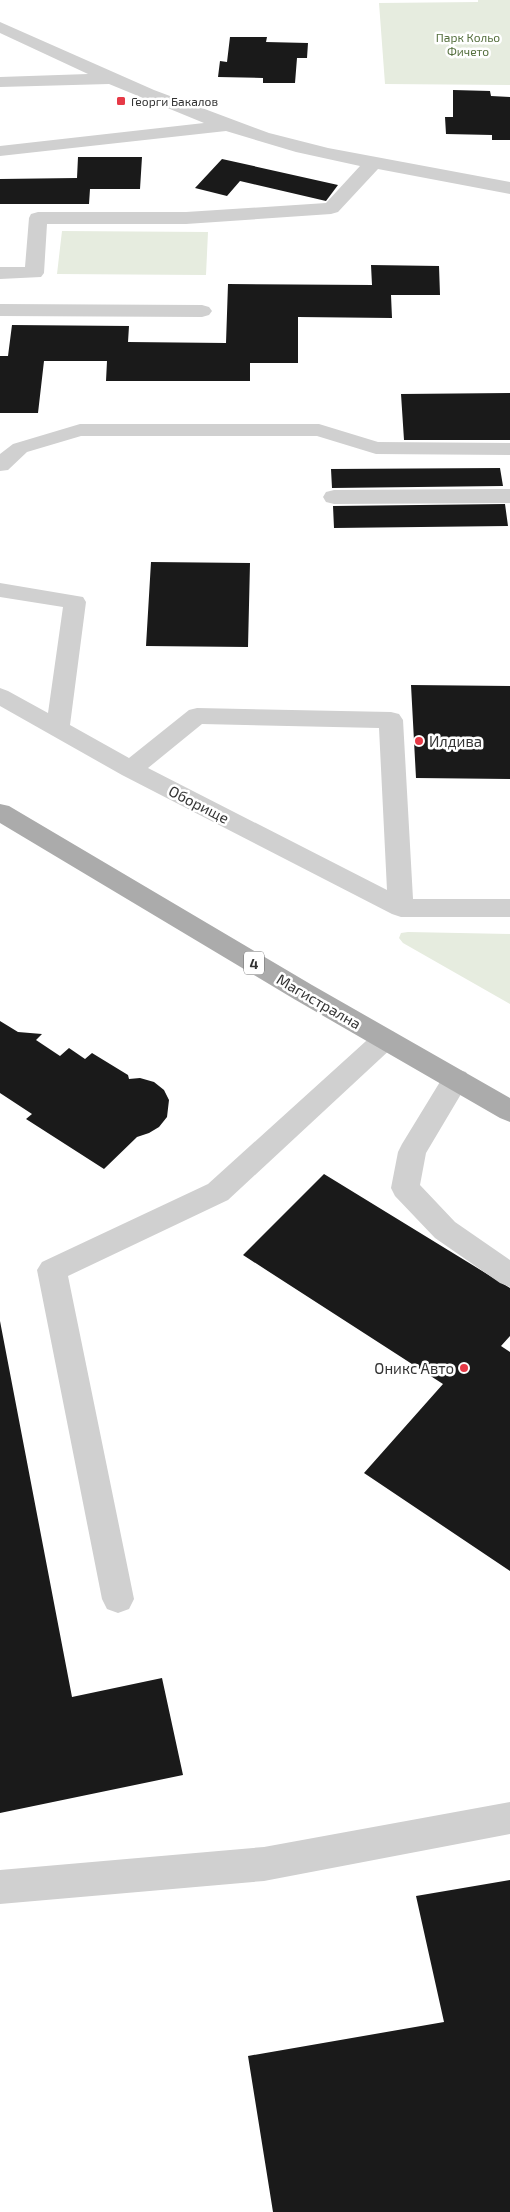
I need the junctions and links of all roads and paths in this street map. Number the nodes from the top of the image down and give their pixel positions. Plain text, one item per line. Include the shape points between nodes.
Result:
1 (0, 27) edge
2 (112, 78) junction
3 (0, 82) edge
4 (227, 125) junction
5 (0, 151) edge
6 (374, 162) junction
7 (510, 188) edge
8 (0, 273) edge
9 (0, 310) edge
10 (202, 311) dead end
11 (10, 448) edge
12 (510, 449) edge
13 (0, 465) edge
14 (510, 496) edge
15 (334, 497) dead end
16 (0, 590) edge
17 (0, 696) edge
18 (58, 728) junction
19 (131, 769) junction
20 (0, 812) edge
21 (401, 908) junction
22 (510, 908) edge
23 (385, 1039) junction
24 (456, 1079) junction
25 (510, 1111) edge
26 (510, 1275) edge
27 (118, 1600) dead end
28 (510, 1818) edge
29 (0, 1887) edge

1 - 2 street
2 - 3 street
2 - 4 street
4 - 5 street
4 - 6 street via 302,148
6 - 7 street
6 - 8 street via 331,208 186,218 38,218 34,273
9 - 10 street
11 - 12 street via 80,430 319,430 376,448
11 - 13 street
14 - 15 street
16 - 18 street via 75,602
17 - 18 street, Оборище
18 - 19 street, Оборище
19 - 21 street, Оборище
19 - 21 street via 197,716 391,720
20 - 23 main road, Магистрална / 4
21 - 22 street
23 - 24 main road, Магистрална / 4
23 - 27 street via 218,1192 52,1270
24 - 25 main road, Магистрална / 4
24 - 26 street via 412,1152 406,1188 445,1230
28 - 29 street via 264,1864

